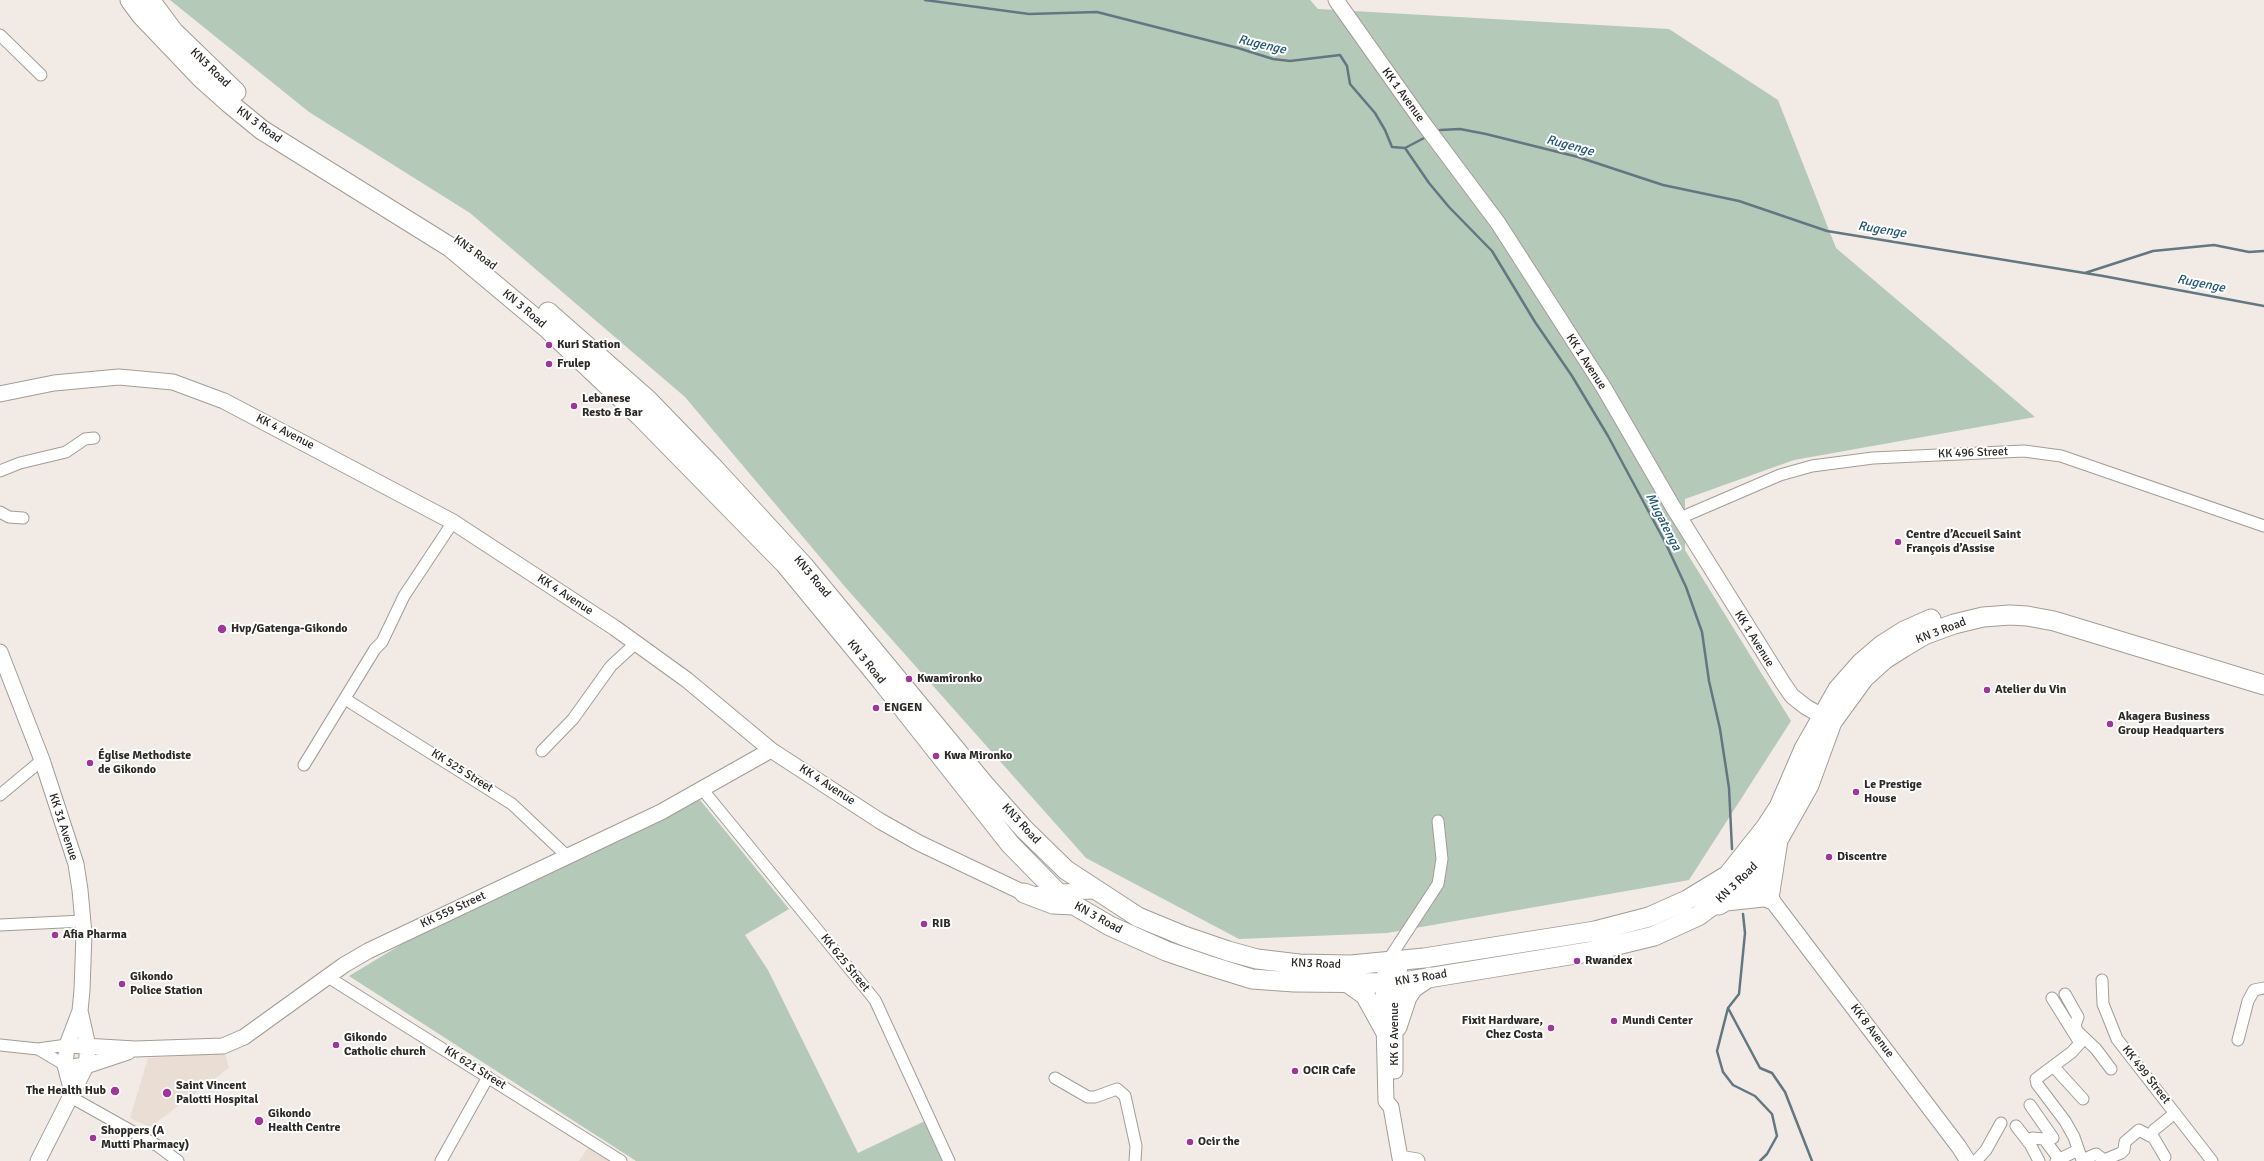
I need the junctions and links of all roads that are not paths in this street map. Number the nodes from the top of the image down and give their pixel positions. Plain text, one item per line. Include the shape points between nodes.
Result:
1 (130, 0) edge
2 (150, 0) edge
3 (1336, 0) edge
4 (0, 35) edge
5 (41, 75) dead end
6 (552, 323) junction
7 (0, 394) edge
8 (94, 438) dead end
9 (0, 471) edge
10 (0, 512) edge
11 (23, 518) dead end
12 (1680, 518) junction
13 (453, 522) junction
14 (2264, 526) edge
15 (636, 643) junction
16 (0, 652) edge
17 (2264, 672) edge
18 (2264, 685) edge
19 (345, 699) junction
20 (1827, 719) junction
21 (771, 750) junction
22 (542, 751) dead end
23 (42, 760) junction
24 (304, 765) dead end
25 (702, 789) junction
26 (0, 796) edge
27 (1438, 821) dead end
28 (1778, 840) junction
29 (568, 857) junction
30 (1743, 869) junction
31 (1039, 874) junction
32 (1096, 891) junction
33 (1057, 892) junction
34 (1029, 894) junction
35 (1769, 898) junction
36 (1074, 905) junction
37 (1709, 910) junction
38 (83, 921) junction
39 (0, 925) edge
40 (1538, 940) joint
41 (1394, 961) junction
42 (1430, 976) junction
43 (328, 977) junction
44 (2102, 980) dead end
45 (1390, 983) junction
46 (1348, 984) junction
47 (2264, 988) edge
48 (2065, 994) dead end
49 (2052, 998) dead end
50 (80, 1011) junction
51 (1391, 1029) junction
52 (2238, 1040) dead end
53 (0, 1045) edge
54 (67, 1045) junction
55 (88, 1046) junction
56 (38, 1049) junction
57 (135, 1049) junction
58 (65, 1065) junction
59 (86, 1066) junction
60 (2053, 1066) junction
61 (2111, 1069) dead end
62 (488, 1076) junction
63 (1055, 1078) dead end
64 (70, 1094) junction
65 (2083, 1099) dead end
66 (2030, 1105) dead end
67 (2175, 1113) junction
68 (2001, 1123) dead end
69 (2016, 1126) dead end
70 (2046, 1128) junction
71 (2070, 1129) junction
72 (2152, 1135) junction
73 (2030, 1140) junction
74 (2050, 1140) junction
75 (2078, 1150) junction
76 (1960, 1154) edge
77 (2165, 1157) dead end
78 (1397, 1160) edge
79 (2058, 1160) edge
80 (38, 1161) edge
81 (178, 1161) edge
82 (441, 1161) edge
83 (621, 1161) edge
84 (948, 1161) edge
85 (1135, 1161) edge
86 (1417, 1161) edge
87 (1968, 1161) edge
88 (1976, 1161) edge
89 (2039, 1161) edge
90 (2212, 1161) edge

1 - 6 highway, KN 3 Road via 202,79 257,125 450,247
2 - 6 highway, KN3 Road via 173,31 253,107 469,248
3 - 12 main road, KK 1 Avenue via 1498,223 1604,388
4 - 5 street
6 - 31 highway, KN 3 Road via 785,564 880,679 1010,844
6 - 32 highway, KN3 Road via 649,401 707,461 804,566 1024,829 1066,870
7 - 13 main road, KK 4 Avenue via 54,383 119,376 173,382 224,401
8 - 9 street via 85,439 66,452 20,463
10 - 11 street via 9,517
12 - 14 street, KK 496 Street via 1780,475 1812,466 1873,458 2024,451 2061,456
12 - 20 main road, KK 1 Avenue via 1782,683 1792,696
13 - 15 main road, KK 4 Avenue
13 - 19 street via 404,596 382,642 375,649
15 - 21 main road, KK 4 Avenue via 687,680
15 - 22 street via 611,666 573,719
16 - 23 main road, KK 31 Avenue
17 - 20 highway, KN 3 Road via 2062,611 2034,606 1986,607 1949,613 1923,622 1882,645 1838,689
18 - 20 highway, KN 3 Road via 2054,621 2027,616 1983,617 1924,635 1885,659
19 - 24 street
19 - 29 street, KK 525 Street via 512,804
20 - 28 highway, KN 3 Road via 1809,785
20 - 30 highway, KN 3 Road
21 - 25 main road, KK 559 Street
21 - 34 main road, KK 4 Avenue via 880,821 919,843
23 - 26 street
23 - 38 main road, KK 31 Avenue via 76,864
25 - 29 main road, KK 559 Street
25 - 84 street, KK 625 Street via 875,1000
27 - 41 street via 1442,858 1438,884 1407,933
28 - 30 highway, KN 3 Road
28 - 35 highway
29 - 43 main road, KK 559 Street via 368,951
30 - 35 main road, KK 8 Avenue
30 - 37 highway, KN 3 Road
30 - 40 highway, KN 3 Road via 1687,900 1649,917 1595,931
31 - 33 highway, KN 3 Road
31 - 34 highway via 1039,884
32 - 33 main road
32 - 41 highway, KN3 Road via 1138,916 1184,936 1257,959 1299,964 1352,965
33 - 34 main road
33 - 36 highway, KN 3 Road
34 - 36 highway via 1053,904
35 - 37 highway via 1726,901
35 - 76 main road, KK 8 Avenue
36 - 46 highway, KN 3 Road via 1110,926 1159,948 1238,975 1252,979
37 - 42 highway, KN 3 Road via 1654,936 1588,952
38 - 39 street
38 - 50 main road, KK 31 Avenue
40 - 41 highway, KN3 Road
41 - 45 main road, KK 6 Avenue
42 - 45 highway, KN 3 Road
42 - 51 highway via 1413,988
43 - 57 main road, KK 559 Street via 244,1037 223,1046
43 - 62 street, KK 621 Street
44 - 67 street, KK 499 Street via 2103,1004 2117,1039
45 - 46 highway, KN 3 Road
45 - 51 main road, KK 6 Avenue
46 - 51 highway via 1365,995
47 - 52 street via 2254,990 2248,1001
48 - 61 street via 2078,1017 2075,1025 2077,1031 2096,1049
49 - 60 street via 2080,1043
50 - 54 main road, KK 31 Avenue
50 - 55 main road, KK 31 Avenue
51 - 78 main road, KK 6 Avenue via 1386,1101 1391,1107
53 - 56 street
54 - 55 main road, KK 559 Street
54 - 56 street
54 - 58 main road, KK 31 Avenue
55 - 57 main road, KK 559 Street
55 - 59 main road, KK 31 Avenue
56 - 58 street
57 - 59 main road, KK 559 Street
58 - 59 main road, KK 559 Street
58 - 64 main road, KK 31 Avenue
59 - 64 main road, KK 31 Avenue
60 - 65 street
60 - 71 street via 2036,1079
62 - 82 street
62 - 83 street, KK 621 Street
63 - 85 street via 1088,1097 1095,1098 1117,1089 1125,1096 1136,1146
64 - 80 main road, KK 31 Avenue
64 - 81 street via 158,1146
66 - 70 street
67 - 72 street via 2154,1130
67 - 90 street, KK 499 Street
68 - 88 street via 1986,1150
69 - 73 street
70 - 73 street
70 - 74 street
71 - 74 street
71 - 75 street
72 - 75 street via 2149,1137 2139,1130 2125,1142 2123,1152 2104,1160 2096,1154 2082,1160
72 - 77 street
73 - 74 street
73 - 89 street
74 - 79 street
75 - 79 street
76 - 87 main road, KK 8 Avenue
78 - 86 main road, KK 6 Avenue

